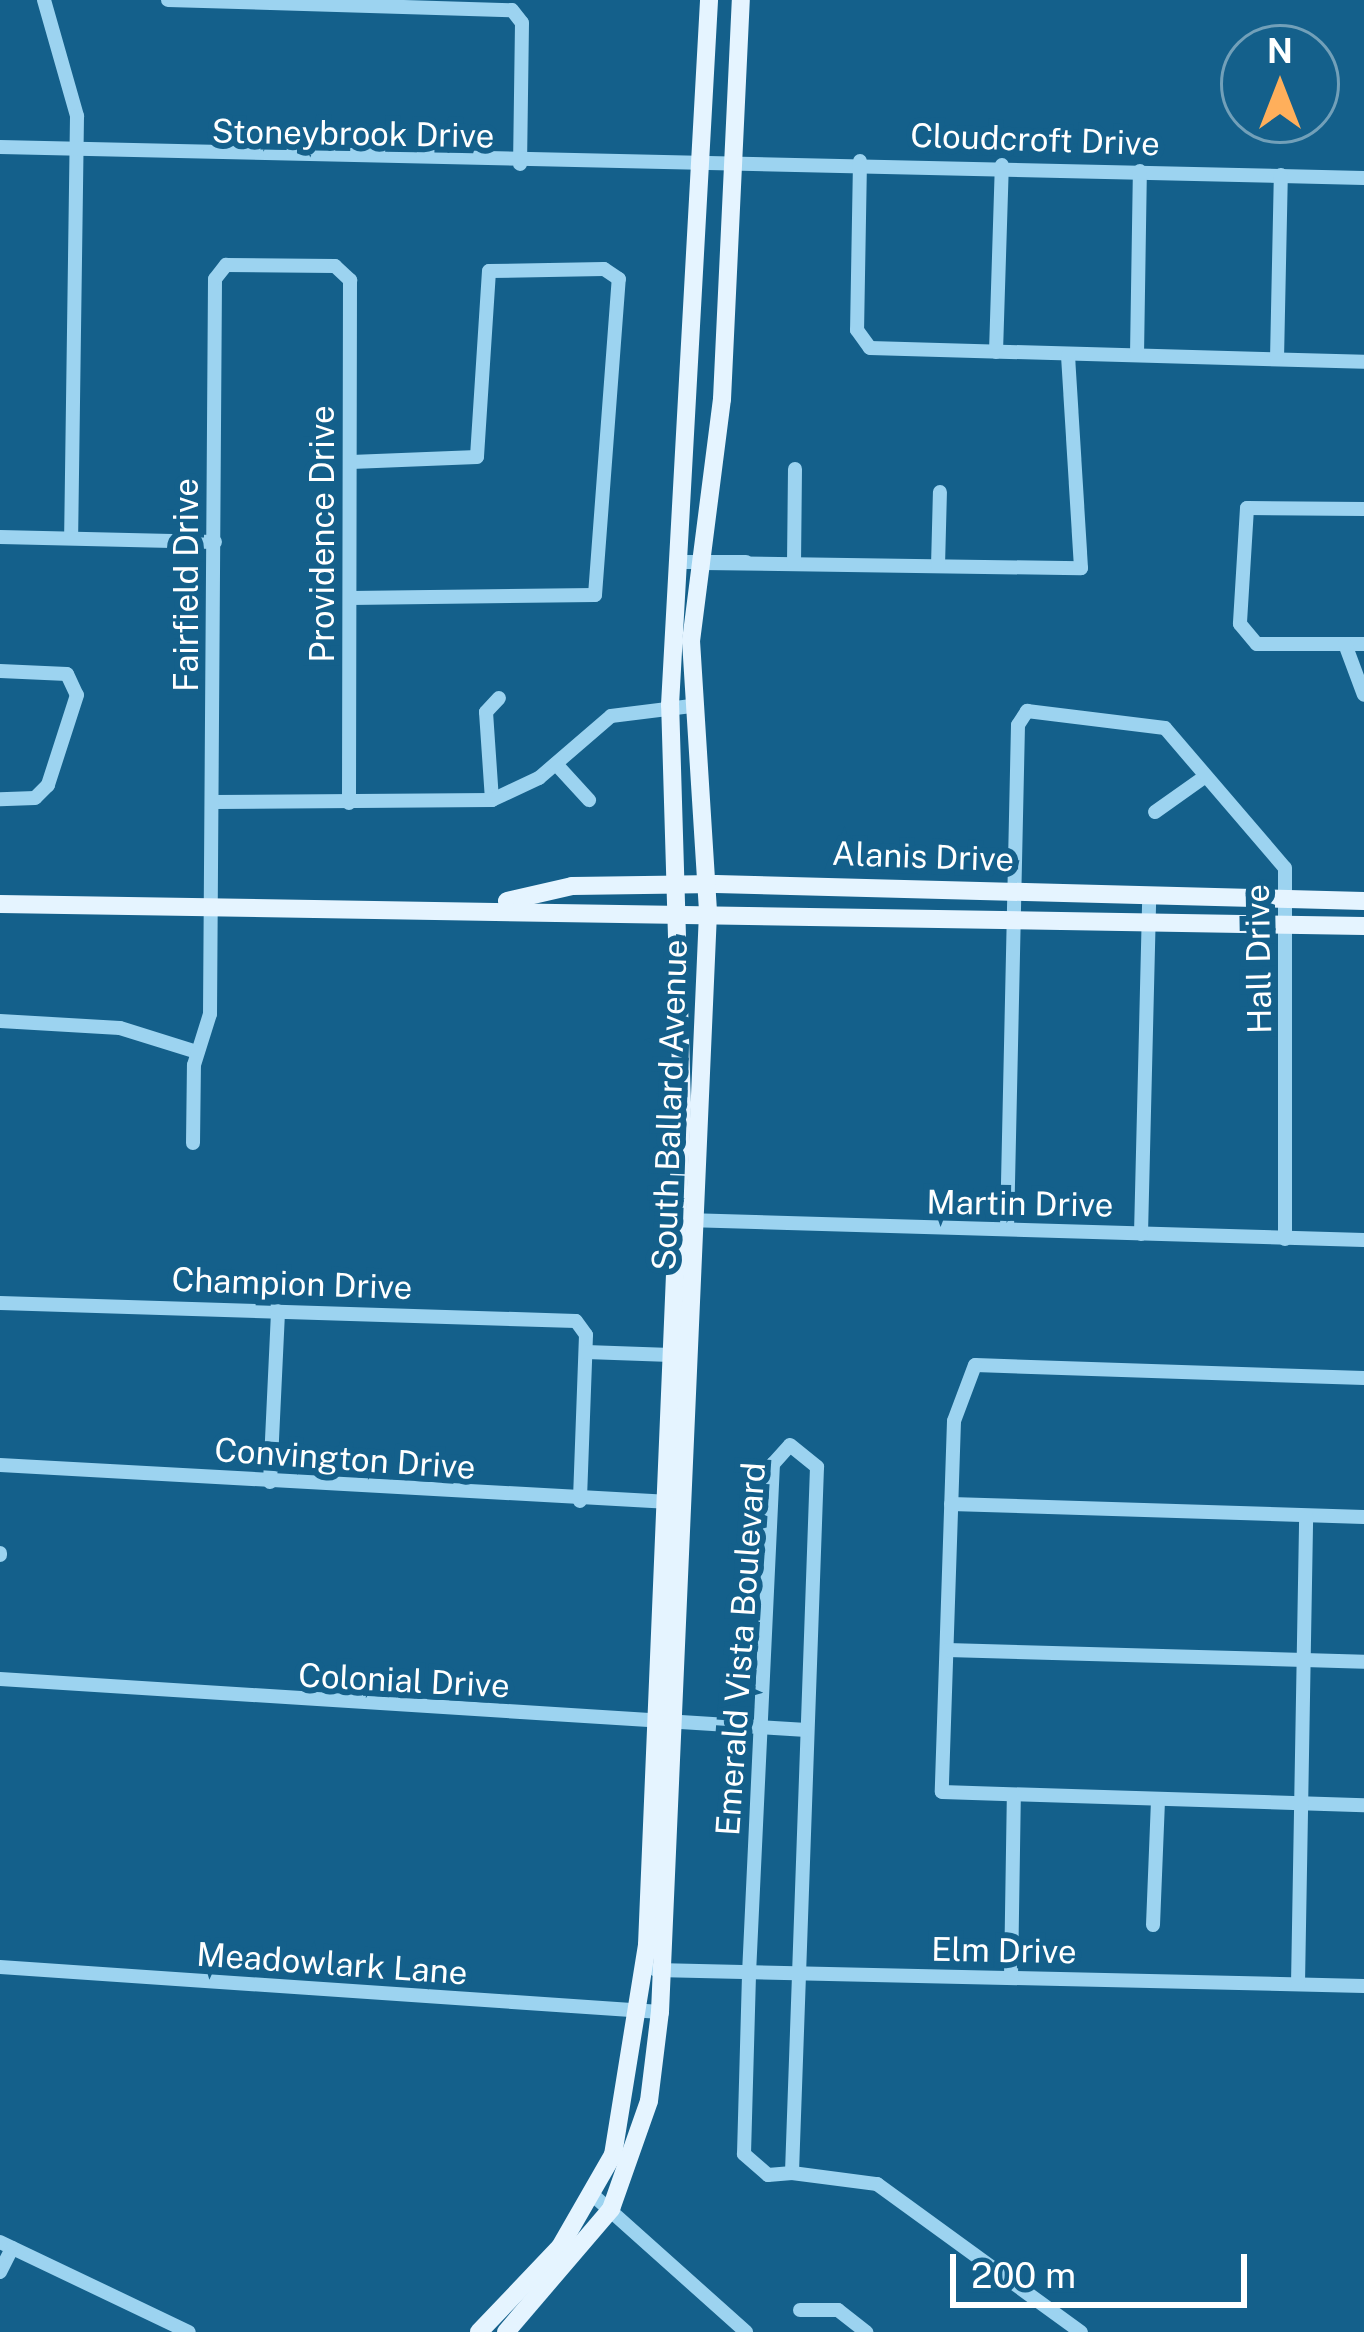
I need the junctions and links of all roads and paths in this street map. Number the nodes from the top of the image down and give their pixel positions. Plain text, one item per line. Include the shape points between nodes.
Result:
1 (44, 0) edge
2 (168, 0) edge
3 (709, 0) edge
4 (741, 0) edge
5 (0, 147) edge
6 (77, 156) junction
7 (860, 161) junction
8 (520, 164) junction
9 (1002, 165) junction
10 (705, 168) junction
11 (732, 170) junction
12 (1140, 171) junction
13 (1281, 176) junction
14 (1364, 178) edge
15 (342, 269) joint
16 (996, 352) junction
17 (1068, 355) junction
18 (1138, 356) junction
19 (1277, 359) junction
20 (1364, 362) edge
21 (351, 462) junction
22 (795, 470) dead end
23 (940, 492) dead end
24 (1364, 509) edge
25 (0, 537) edge
26 (71, 538) junction
27 (215, 542) junction
28 (679, 562) junction
29 (703, 563) junction
30 (794, 563) junction
31 (938, 566) junction
32 (350, 598) junction
33 (1346, 644) junction
34 (1364, 644) edge
35 (0, 671) edge
36 (1364, 695) edge
37 (499, 698) dead end
38 (670, 705) junction
39 (691, 706) junction
40 (556, 764) junction
41 (1203, 778) junction
42 (0, 799) edge
43 (492, 800) junction
44 (589, 800) dead end
45 (213, 802) junction
46 (349, 803) junction
47 (1155, 812) dead end
48 (708, 884) junction
49 (681, 886) junction
50 (1013, 890) junction
51 (1150, 895) junction
52 (1289, 897) junction
53 (1364, 901) edge
54 (0, 904) edge
55 (213, 904) junction
56 (483, 907) junction
57 (681, 910) junction
58 (708, 911) junction
59 (1013, 917) junction
60 (1149, 922) junction
61 (1288, 925) junction
62 (1364, 926) edge
63 (0, 1021) edge
64 (197, 1052) junction
65 (193, 1143) dead end
66 (675, 1219) junction
67 (696, 1220) junction
68 (1007, 1229) junction
69 (1141, 1234) junction
70 (1285, 1239) junction
71 (1364, 1240) edge
72 (0, 1303) edge
73 (278, 1311) junction
74 (586, 1352) junction
75 (671, 1355) junction
76 (1364, 1378) edge
77 (0, 1465) edge
78 (270, 1482) junction
79 (580, 1501) junction
80 (677, 1503) junction
81 (951, 1504) junction
82 (1306, 1516) junction
83 (1364, 1517) edge
84 (946, 1650) junction
85 (1302, 1660) junction
86 (1364, 1662) edge
87 (0, 1678) edge
88 (669, 1724) junction
89 (761, 1727) junction
90 (806, 1730) junction
91 (1014, 1795) junction
92 (1157, 1801) junction
93 (1302, 1804) junction
94 (1364, 1804) edge
95 (1153, 1925) dead end
96 (0, 1967) edge
97 (644, 1968) junction
98 (664, 1971) junction
99 (748, 1974) junction
100 (796, 1975) junction
101 (1011, 1977) junction
102 (1298, 1984) junction
103 (1364, 1986) edge
104 (637, 2009) junction
105 (660, 2012) junction
106 (792, 2173) junction
107 (594, 2196) junction
108 (611, 2209) junction
109 (6, 2245) edge
110 (0, 2272) edge
111 (800, 2310) dead end
112 (189, 2332) edge
113 (479, 2332) edge
114 (506, 2332) edge
115 (746, 2332) edge
116 (866, 2332) edge
117 (1081, 2332) edge

1 - 6 street via 77,116
2 - 8 street via 512,10 522,23
3 - 10 main road, South Ballard Avenue
4 - 11 main road, South Ballard Avenue
5 - 6 street, Stoneybrook Drive
6 - 8 street, Stoneybrook Drive
6 - 26 street
7 - 9 street, Cloudcroft Drive
7 - 11 street, Cloudcroft Drive
7 - 16 street via 860,341
8 - 10 street, Stoneybrook Drive
9 - 12 street, Cloudcroft Drive
9 - 16 street
10 - 11 street, Cloudcroft Drive
10 - 28 main road, South Ballard Avenue
11 - 29 main road, South Ballard Avenue
12 - 13 street, Cloudcroft Drive
12 - 18 street
13 - 14 street, Cloudcroft Drive
13 - 19 street
15 - 21 street, Providence Drive
15 - 27 street, Fairfield Drive via 221,268
16 - 17 street
17 - 18 street
17 - 31 street via 1081,568
18 - 19 street
19 - 20 street
21 - 32 street, Providence Drive
21 - 32 street via 477,457 489,271 604,269 619,279 595,595
22 - 30 street
23 - 31 street
24 - 33 street via 1247,508 1245,639
25 - 26 street
26 - 27 street
27 - 45 street, Fairfield Drive
28 - 29 street
28 - 38 main road, South Ballard Avenue
29 - 30 street
29 - 39 main road, South Ballard Avenue
30 - 31 street
32 - 46 street, Providence Drive
33 - 34 street
33 - 36 street
35 - 42 street via 67,674 77,695 66,753 28,799
37 - 43 street via 486,712
38 - 39 street
38 - 40 street via 610,716
38 - 49 main road, South Ballard Avenue
39 - 48 main road, South Ballard Avenue
40 - 43 street
40 - 44 street
41 - 47 street
41 - 50 street, Hall Drive via 1150,721 1018,714
41 - 52 street, Hall Drive via 1285,868
43 - 46 street
45 - 46 street
45 - 55 street, Fairfield Drive
48 - 49 main road, Alanis Drive
48 - 50 main road, Alanis Drive
48 - 58 main road, South Ballard Avenue
49 - 56 main road, Alanis Drive via 572,886
49 - 57 main road, South Ballard Avenue
50 - 51 main road, Alanis Drive
50 - 59 street
51 - 52 main road, Alanis Drive
51 - 60 street
52 - 53 main road, Alanis Drive
52 - 61 street, Hall Drive
54 - 55 main road, Alanis Drive
55 - 56 main road, Alanis Drive
55 - 64 street, Fairfield Drive via 210,1014
56 - 57 main road, Alanis Drive
57 - 58 main road, Alanis Drive
57 - 66 main road, South Ballard Avenue
58 - 59 main road, Alanis Drive
58 - 67 main road, South Ballard Avenue
59 - 60 main road, Alanis Drive
59 - 68 street
60 - 61 main road, Alanis Drive
60 - 69 street
61 - 62 main road, Alanis Drive
61 - 70 street, Hall Drive
63 - 64 street via 120,1028
64 - 65 street, Fairfield Drive
66 - 67 street, Martin Drive
66 - 75 main road, South Ballard Avenue
67 - 68 street, Martin Drive
67 - 80 main road, South Ballard Avenue
68 - 69 street, Martin Drive
69 - 70 street, Martin Drive
70 - 71 street, Martin Drive
72 - 73 street, Champion Drive
73 - 74 street, Champion Drive via 581,1324
73 - 78 street
74 - 75 street
74 - 79 street
75 - 80 main road, South Ballard Avenue
76 - 81 street via 976,1365 958,1392
77 - 78 street, Convington Drive
78 - 79 street, Convington Drive
79 - 80 street, Convington Drive
80 - 88 main road, South Ballard Avenue
81 - 82 street
81 - 84 street
82 - 83 street
82 - 85 street
84 - 85 street
84 - 91 street via 942,1792
85 - 86 street
85 - 93 street
87 - 88 street, Colonial Drive
88 - 89 street, Colonial Drive
88 - 97 main road, South Ballard Avenue
88 - 98 main road, South Ballard Avenue
89 - 90 street, Colonial Drive
89 - 90 street, Emerald Vista Boulevard via 773,1464 776,1451 803,1445 817,1467
89 - 99 street, Emerald Vista Boulevard
90 - 100 street, Emerald Vista Boulevard
91 - 92 street
91 - 101 street
92 - 93 street
92 - 95 street
93 - 94 street
93 - 102 street
96 - 104 street, Meadowlark Lane
97 - 98 street, Elm Drive
97 - 104 main road, South Ballard Avenue
98 - 99 street, Elm Drive
98 - 105 main road, South Ballard Avenue
99 - 100 street, Elm Drive
99 - 106 street, Emerald Vista Boulevard via 744,2154 757,2173
100 - 101 street, Elm Drive
100 - 106 street, Emerald Vista Boulevard
101 - 102 street, Elm Drive
102 - 103 street, Elm Drive
104 - 105 street, Meadowlark Lane
104 - 107 main road, South Ballard Avenue via 625,2116
105 - 108 main road, South Ballard Avenue via 649,2102
106 - 117 street via 877,2184
107 - 108 street
107 - 113 main road, South Ballard Avenue
108 - 114 main road
108 - 115 street
109 - 110 street
109 - 112 street
111 - 116 street via 838,2310

